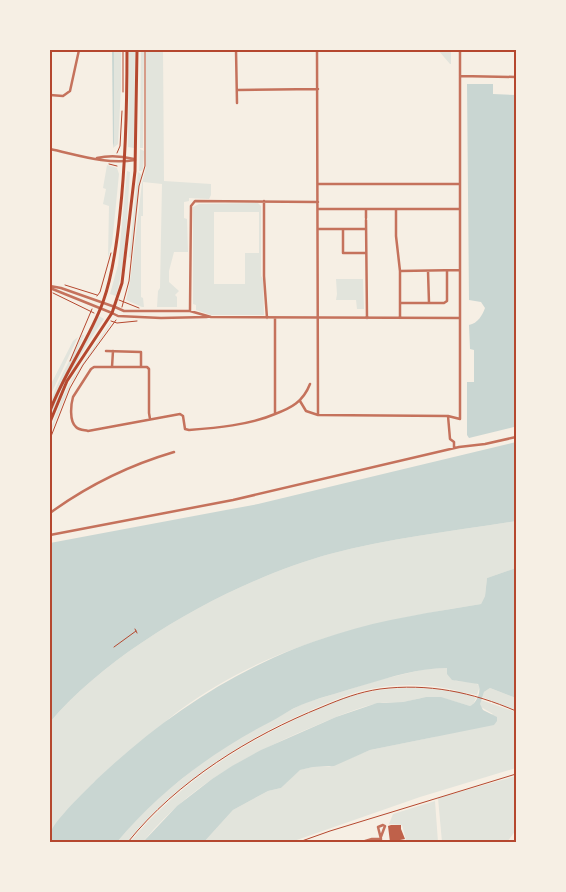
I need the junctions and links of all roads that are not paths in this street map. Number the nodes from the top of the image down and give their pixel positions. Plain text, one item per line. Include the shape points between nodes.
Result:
1 (79, 50) edge
2 (127, 50) edge
3 (137, 50) edge
4 (236, 50) edge
5 (318, 50) edge
6 (460, 50) edge
7 (460, 76) junction
8 (516, 77) edge
9 (318, 89) junction
10 (237, 90) junction
11 (50, 95) edge
12 (237, 104) dead end
13 (50, 149) edge
14 (125, 157) junction
15 (96, 158) junction
16 (135, 160) junction
17 (125, 162) junction
18 (318, 184) junction
19 (460, 184) junction
20 (264, 201) junction
21 (318, 202) junction
22 (318, 209) junction
23 (366, 209) junction
24 (396, 209) junction
25 (460, 209) junction
26 (318, 229) junction
27 (343, 229) junction
28 (366, 229) junction
29 (366, 253) junction
30 (460, 270) junction
31 (400, 271) junction
32 (428, 271) junction
33 (447, 271) junction
34 (50, 289) edge
35 (103, 302) junction
36 (400, 303) junction
37 (429, 303) junction
38 (114, 307) junction
39 (101, 308) junction
40 (150, 310) junction
41 (190, 310) junction
42 (112, 313) junction
43 (150, 317) junction
44 (211, 317) junction
45 (267, 318) junction
46 (275, 318) junction
47 (318, 318) junction
48 (367, 318) junction
49 (400, 318) junction
50 (460, 318) junction
51 (106, 351) dead end
52 (113, 351) junction
53 (112, 367) junction
54 (141, 367) junction
55 (310, 384) dead end
56 (300, 401) junction
57 (50, 412) edge
58 (275, 414) junction
59 (318, 415) junction
60 (448, 416) junction
61 (150, 419) junction
62 (50, 422) edge
63 (516, 437) edge
64 (454, 448) junction
65 (174, 452) dead end
66 (50, 513) edge
67 (50, 535) edge
68 (374, 840) edge
69 (380, 840) edge
70 (362, 842) edge

1 - 11 street via 70,91 63,96
2 - 14 main road
3 - 16 main road
4 - 10 street
5 - 9 street
6 - 7 street
7 - 8 street
7 - 19 street
9 - 10 street
9 - 18 street
10 - 12 street
13 - 15 street
14 - 15 street
14 - 16 street
14 - 17 main road
15 - 17 street
16 - 17 street
16 - 38 main road via 123,277
17 - 35 main road via 118,237
18 - 19 street
18 - 21 street
19 - 25 street
20 - 21 street
20 - 41 street via 195,201 191,206
20 - 45 street
21 - 22 street
22 - 23 street
22 - 26 street
23 - 24 street
23 - 28 street
24 - 25 street
24 - 31 street
25 - 30 street
26 - 27 street
26 - 47 street
27 - 28 street
27 - 29 street via 343,253
28 - 29 street
29 - 48 street
30 - 33 street
30 - 50 street
31 - 32 street
31 - 36 street
32 - 33 street
32 - 37 street
33 - 37 street via 447,301 444,304
34 - 35 street
34 - 39 street
35 - 38 street
35 - 39 main road
36 - 37 street
36 - 49 street
38 - 40 street via 124,311
38 - 42 main road
39 - 42 street
39 - 57 main road via 58,390
40 - 41 street
40 - 43 street
41 - 44 street
42 - 43 street
42 - 62 main road via 67,381
43 - 44 street
44 - 45 street
45 - 46 street
46 - 47 street
46 - 58 street
47 - 48 street
47 - 59 street
48 - 49 street
49 - 50 street
50 - 60 street via 460,419
51 - 52 street
52 - 53 street
52 - 54 street via 141,352
53 - 54 street
53 - 61 street via 91,369 73,397 75,427 88,431
54 - 61 street via 149,369
55 - 56 street
56 - 58 street
56 - 59 street via 306,411
58 - 61 street via 188,430 180,414
59 - 60 street
60 - 64 street
63 - 64 street
64 - 67 street via 233,500
65 - 66 street via 107,479
68 - 69 street
68 - 70 street
69 - 69 street via 378,827 383,825 385,826

